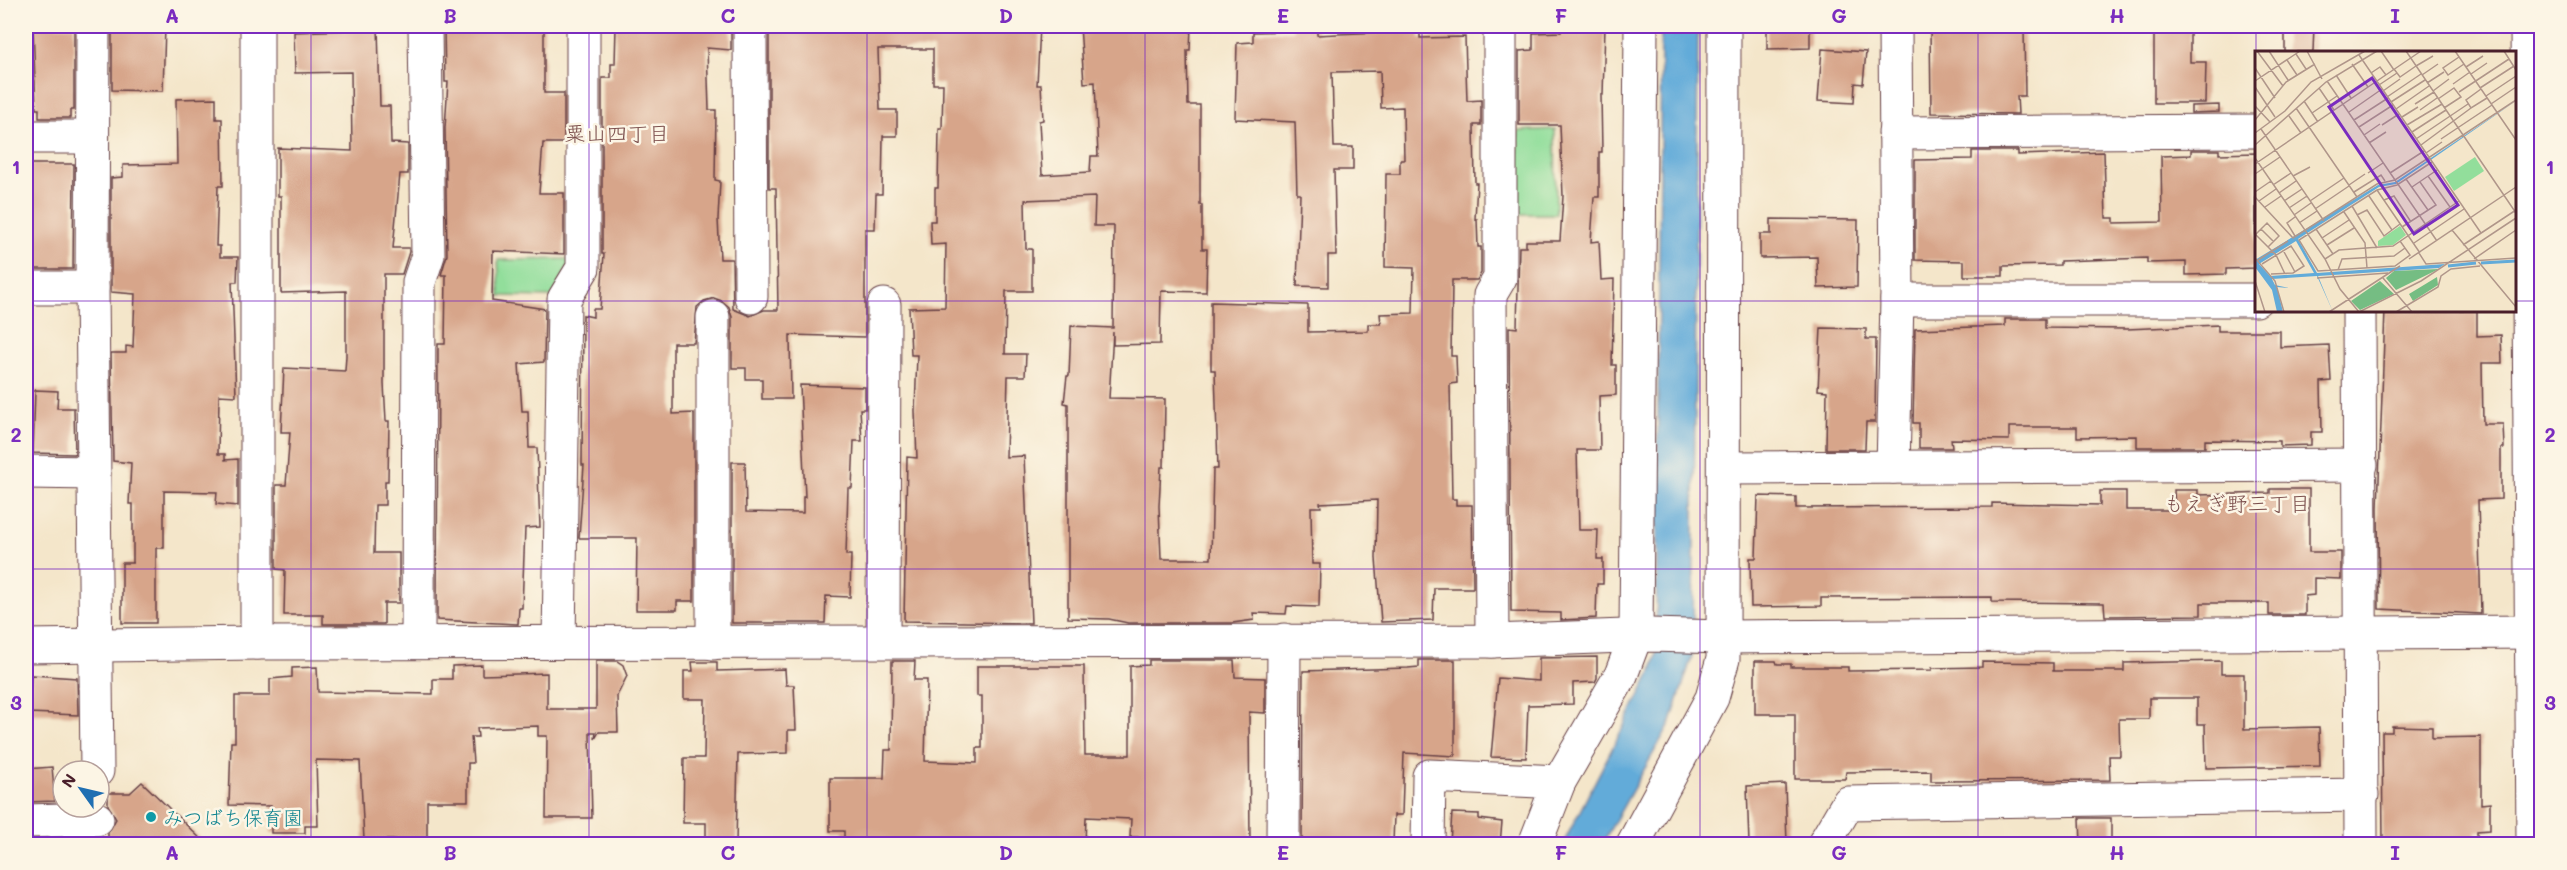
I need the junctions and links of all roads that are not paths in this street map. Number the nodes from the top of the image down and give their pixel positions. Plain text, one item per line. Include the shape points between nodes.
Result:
1 (93, 26) edge
2 (257, 26) edge
3 (425, 26) edge
4 (583, 26) edge
5 (750, 26) edge
6 (1500, 26) edge
7 (1641, 26) edge
8 (1724, 26) edge
9 (1896, 26) edge
10 (2527, 26) edge
11 (2521, 129) edge
12 (2255, 131) edge
13 (1895, 133) junction
14 (26, 137) edge
15 (92, 137) junction
16 (26, 288) edge
17 (92, 288) junction
18 (752, 297) dead end
19 (1897, 300) junction
20 (2255, 300) edge
21 (884, 305) dead end
22 (2359, 312) edge
23 (713, 317) dead end
24 (2361, 465) junction
25 (1893, 467) junction
26 (1724, 468) junction
27 (26, 472) edge
28 (94, 473) junction
29 (2537, 632) edge
30 (1644, 635) junction
31 (2361, 635) junction
32 (1710, 637) junction
33 (1284, 640) junction
34 (883, 641) junction
35 (1492, 641) junction
36 (418, 642) junction
37 (559, 642) junction
38 (257, 643) junction
39 (713, 643) junction
40 (26, 646) edge
41 (97, 646) junction
42 (97, 759) edge
43 (1559, 782) junction
44 (2362, 795) junction
45 (26, 821) edge
46 (97, 824) edge
47 (1283, 844) edge
48 (1428, 844) edge
49 (1535, 844) edge
50 (1633, 844) edge
51 (1824, 844) edge
52 (2361, 844) edge
53 (2533, 844) edge

1 - 15 street
2 - 38 street
3 - 36 street via 428,255 419,282
4 - 37 street via 584,268 564,299
5 - 18 street
6 - 35 street via 1500,278 1490,295
7 - 30 street
8 - 26 street
9 - 13 street
10 - 11 street
11 - 29 street
12 - 13 street
13 - 19 street
14 - 15 street
15 - 17 street
16 - 17 street
17 - 28 street
19 - 20 street
19 - 25 street
21 - 34 street
22 - 24 street
23 - 39 street
24 - 25 street
24 - 31 street
25 - 26 street
26 - 32 street
27 - 28 street
28 - 41 street
29 - 31 street
29 - 53 street
30 - 32 street
30 - 35 street
30 - 43 street
31 - 32 street
31 - 44 street
32 - 50 street via 1723,659 1712,698
33 - 34 street
33 - 35 street
33 - 47 street
34 - 39 street
36 - 37 street
36 - 38 street
37 - 39 street
38 - 41 street
40 - 41 street
41 - 42 street
43 - 48 street via 1430,776
43 - 49 street
44 - 51 street via 1848,803
44 - 52 street
45 - 46 street

